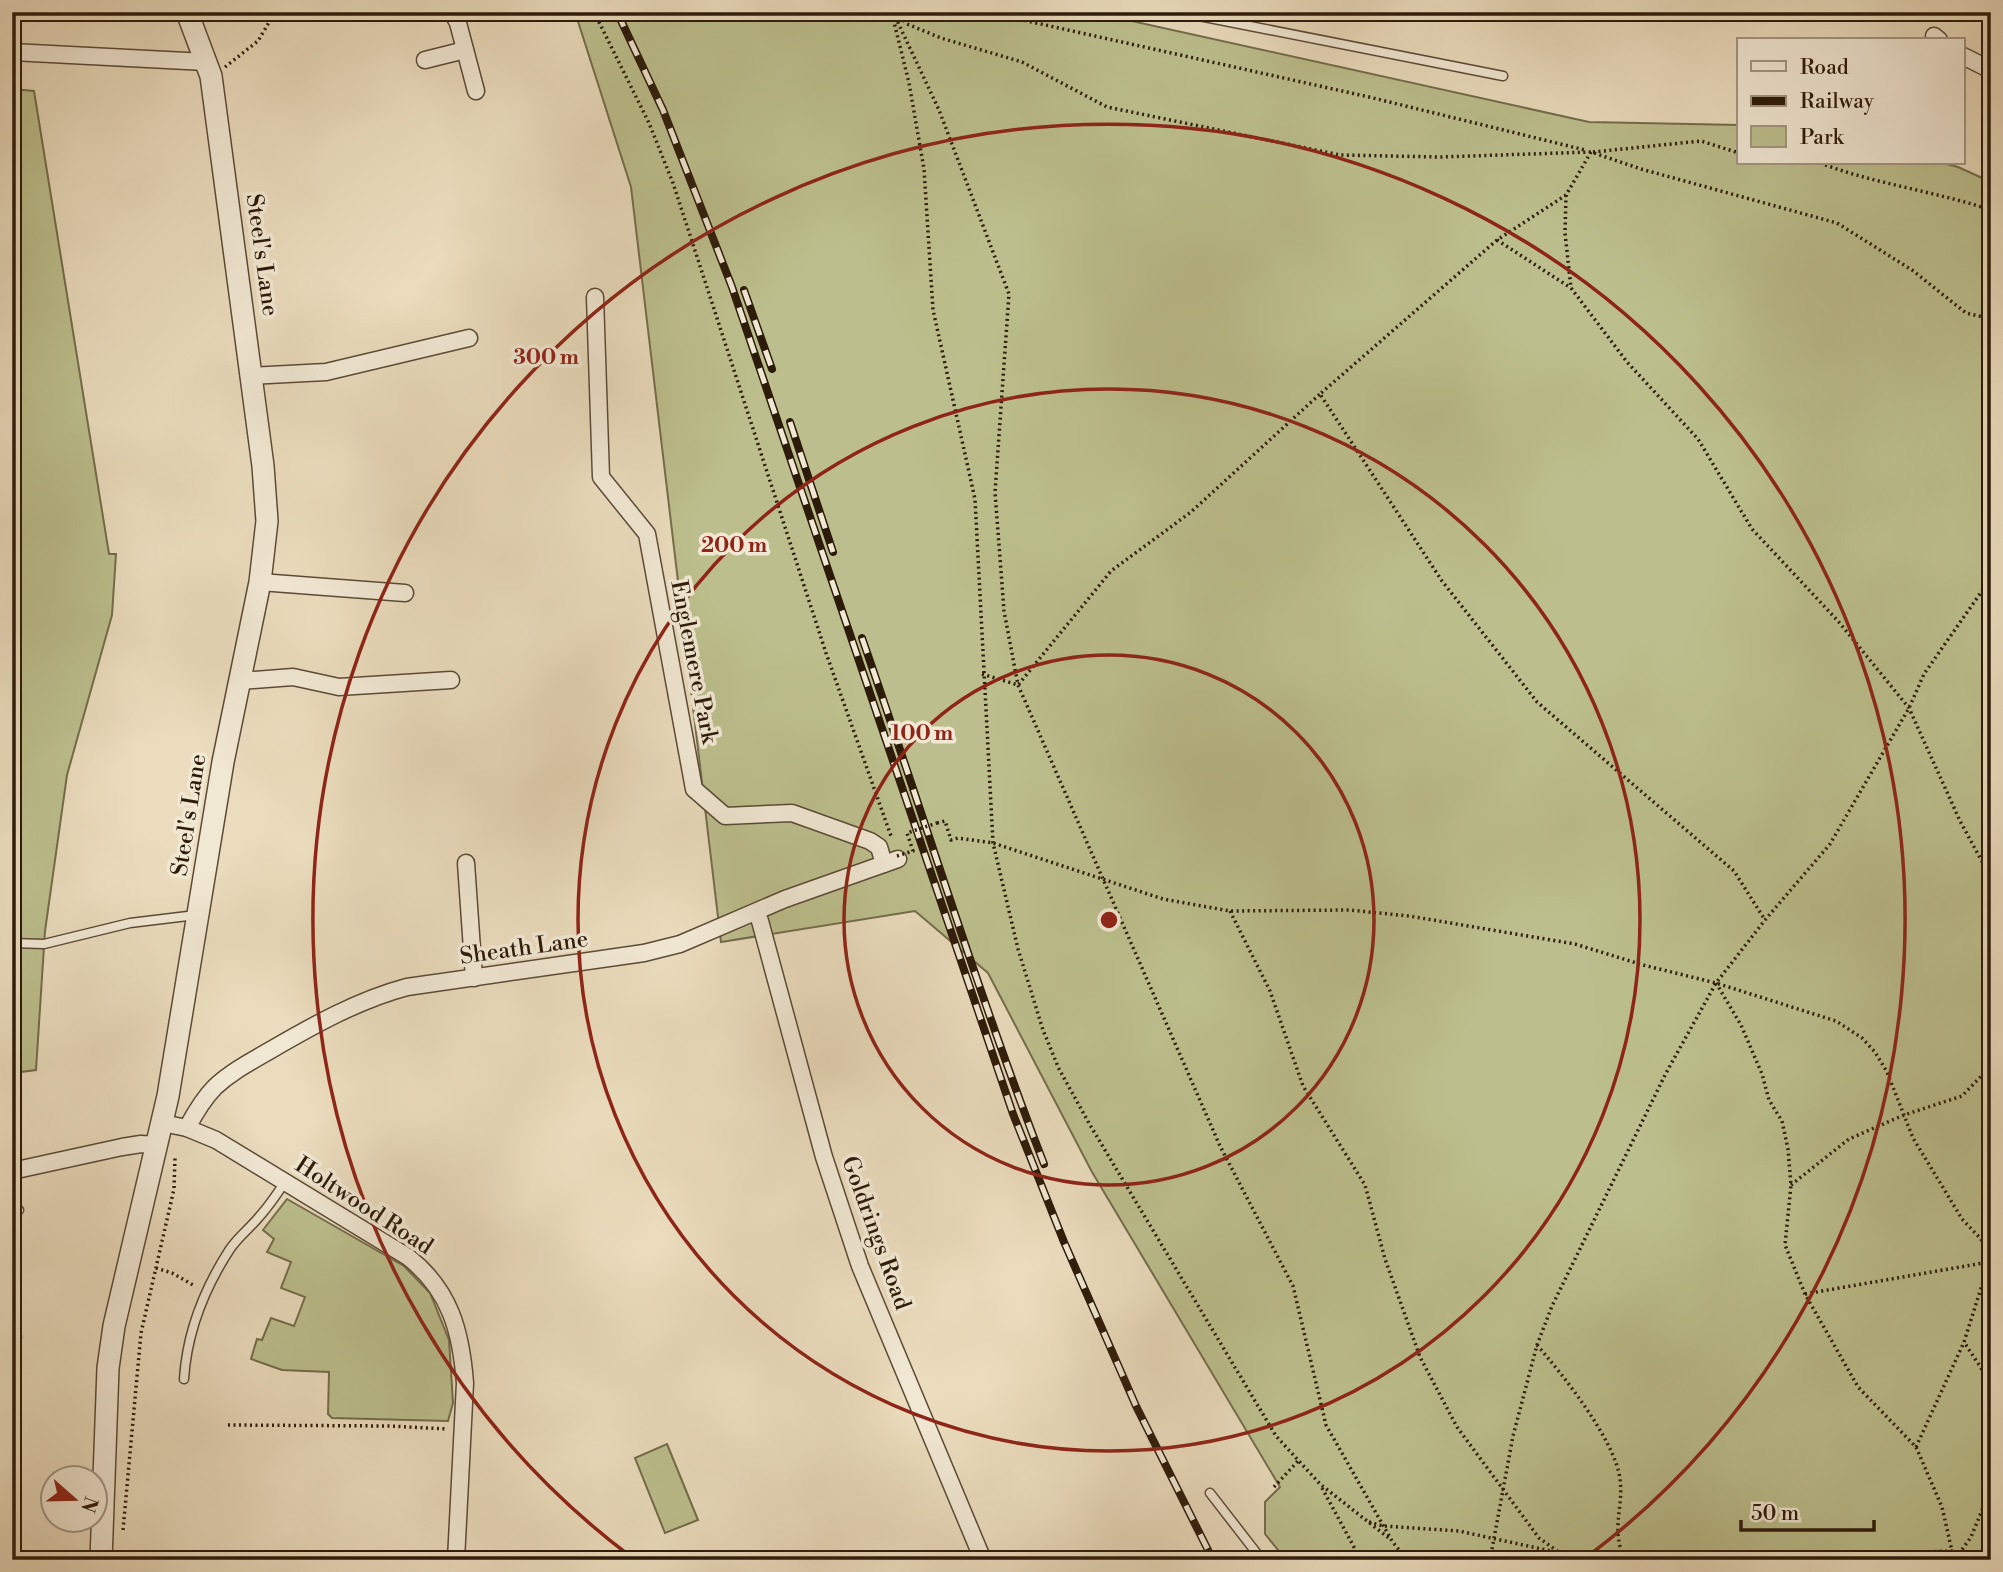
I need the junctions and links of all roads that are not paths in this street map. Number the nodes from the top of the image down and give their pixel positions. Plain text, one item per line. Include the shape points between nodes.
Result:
1 (187, 12) edge
2 (452, 12) edge
3 (1179, 12) edge
4 (465, 50) junction
5 (12, 52) edge
6 (1965, 57) edge
7 (425, 60) dead end
8 (209, 69) junction
9 (1991, 70) edge
10 (1503, 76) dead end
11 (476, 91) dead end
12 (595, 297) dead end
13 (468, 338) dead end
14 (251, 376) junction
15 (260, 582) junction
16 (405, 593) dead end
17 (452, 680) dead end
18 (241, 681) junction
19 (894, 857) joint
20 (466, 863) dead end
21 (756, 912) junction
22 (200, 915) junction
23 (12, 943) edge
24 (474, 978) junction
25 (175, 1126) junction
26 (158, 1145) junction
27 (12, 1171) edge
28 (285, 1182) junction
29 (184, 1379) dead end
30 (1210, 1493) dead end
31 (101, 1560) edge
32 (456, 1560) edge
33 (983, 1560) edge
34 (1262, 1560) edge

1 - 8 street, Steel's Lane
2 - 4 street
3 - 10 lane
4 - 7 street
4 - 11 street
5 - 8 street
6 - 9 street
8 - 14 street, Steel's Lane
12 - 19 street, Englemere Park via 601,477 647,534 694,789 725,816 792,813 870,841
13 - 14 street via 326,372
14 - 15 street, Steel's Lane via 267,501
15 - 16 street
15 - 18 street, Steel's Lane
17 - 18 street via 339,687 293,677
18 - 22 street, Steel's Lane via 223,762
19 - 21 street, Sheath Lane
20 - 24 street
21 - 24 street, Sheath Lane via 680,944 644,953
21 - 33 street, Goldrings Road via 824,1157 860,1266
22 - 23 lane via 130,923 44,944
22 - 25 street, Steel's Lane
24 - 25 street, Sheath Lane via 384,993 292,1037 238,1069
25 - 26 street, Steel's Lane
25 - 28 street, Holtwood Road via 216,1140
26 - 27 street via 122,1147
26 - 31 street, Steel's Lane via 108,1368
28 - 29 lane via 231,1247 211,1283 192,1326
28 - 32 street, Holtwood Road via 408,1257 427,1272 444,1296 463,1355 465,1383
30 - 34 lane

